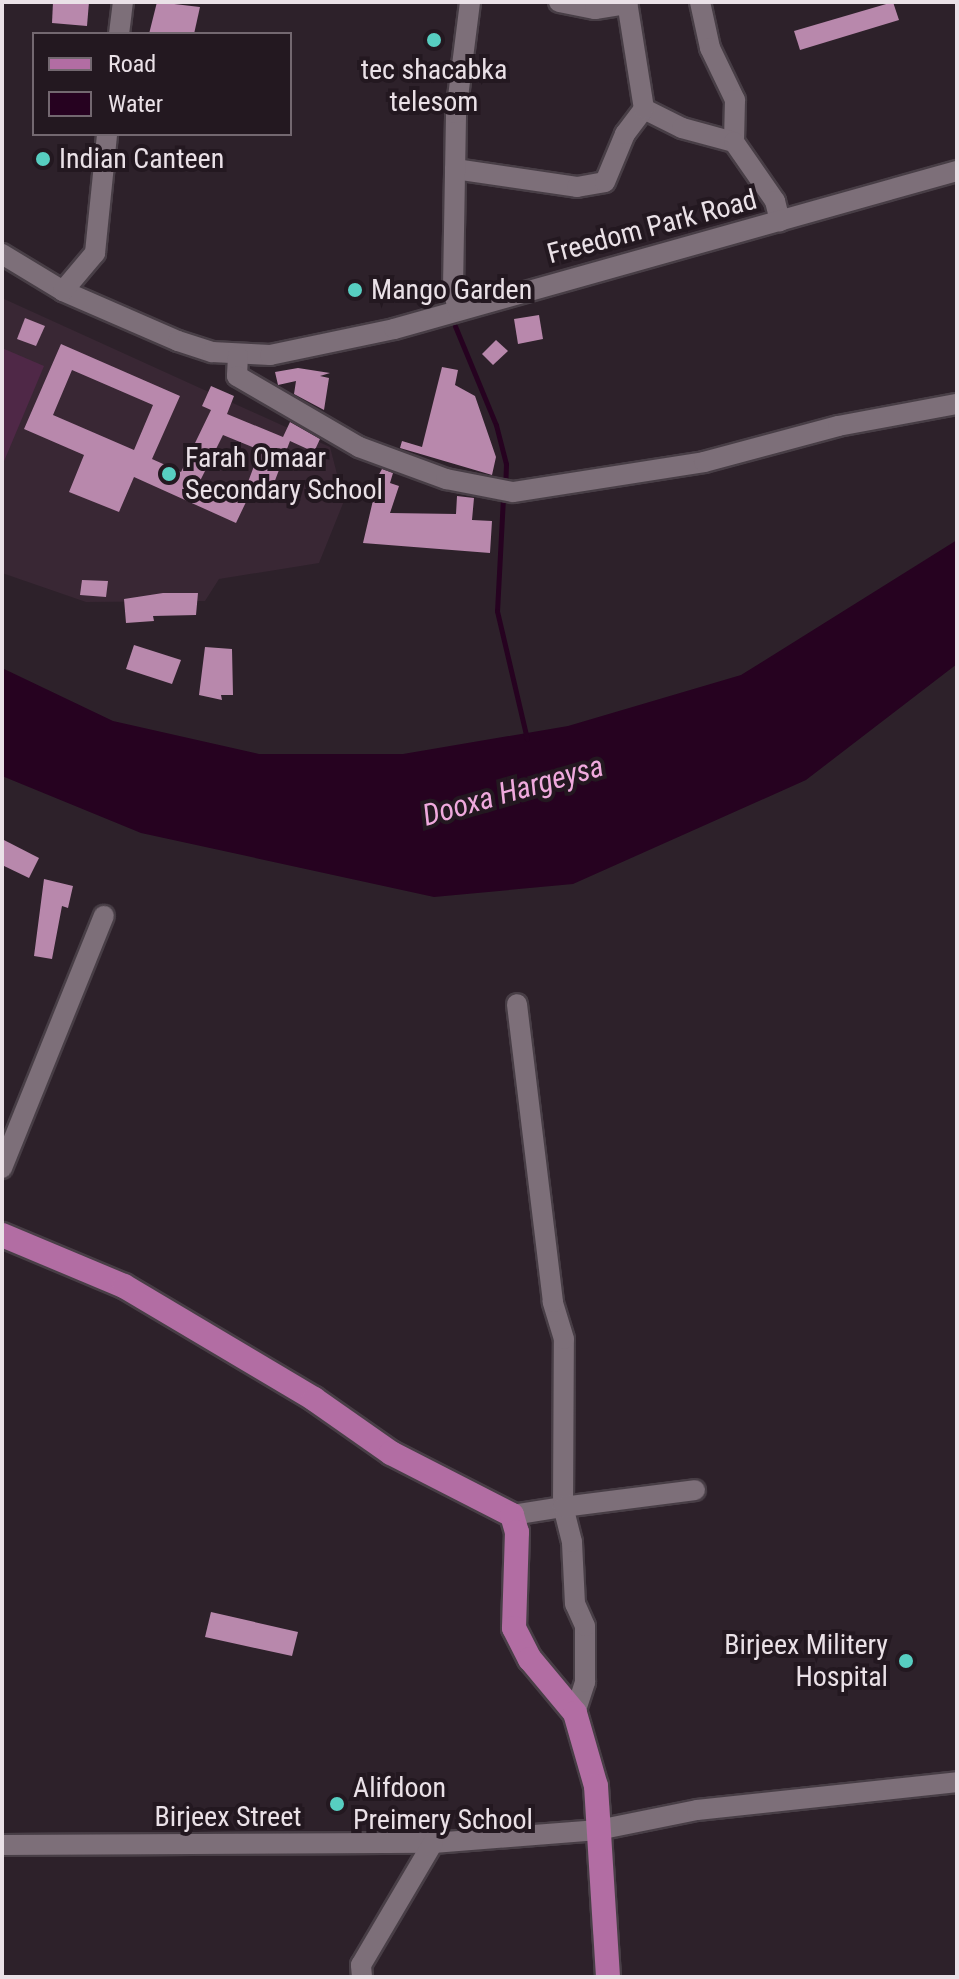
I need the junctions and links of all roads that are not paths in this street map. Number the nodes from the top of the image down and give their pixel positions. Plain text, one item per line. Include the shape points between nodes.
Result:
1 (123, 2) edge
2 (470, 2) edge
3 (559, 2) edge
4 (700, 2) edge
5 (628, 3) edge
6 (119, 32) edge
7 (644, 109) junction
8 (107, 136) edge
9 (734, 142) junction
10 (455, 169) junction
11 (957, 171) edge
12 (780, 221) junction
13 (2, 254) edge
14 (63, 291) junction
15 (458, 310) junction
16 (238, 356) junction
17 (957, 404) edge
18 (104, 916) dead end
19 (517, 1004) dead end
20 (2, 1168) edge
21 (2, 1235) edge
22 (695, 1490) dead end
23 (563, 1507) junction
24 (512, 1515) junction
25 (575, 1713) junction
26 (957, 1782) edge
27 (598, 1830) junction
28 (433, 1843) junction
29 (2, 1845) edge
30 (362, 1977) edge
31 (608, 1977) edge

1 - 6 street
2 - 10 street via 460,48
3 - 5 street via 595,9
4 - 9 street via 710,48 735,100
5 - 7 street
7 - 9 street via 682,128
7 - 10 street via 625,134 605,182 577,187
8 - 14 street via 95,253
9 - 12 street via 775,201
10 - 15 street via 453,288
11 - 12 street, Freedom Park Road
12 - 15 street, Freedom Park Road
13 - 14 street, Freedom Park Road
14 - 16 street, Freedom Park Road via 178,341
15 - 16 street, Freedom Park Road via 332,345
16 - 17 street via 237,376 359,447 488,490 513,492 704,462 838,426
18 - 20 street
19 - 23 street via 553,1302 564,1339
21 - 24 main road via 124,1286 314,1399 391,1453
22 - 23 street
23 - 24 street
23 - 25 street via 572,1542 575,1604 585,1626 585,1682
24 - 25 main road via 517,1532 514,1628 530,1659
25 - 27 main road via 596,1786
26 - 27 street, Birjeex Street via 697,1810
27 - 28 street, Birjeex Street
27 - 31 main road
28 - 29 street, Birjeex Street
28 - 30 street via 361,1965

